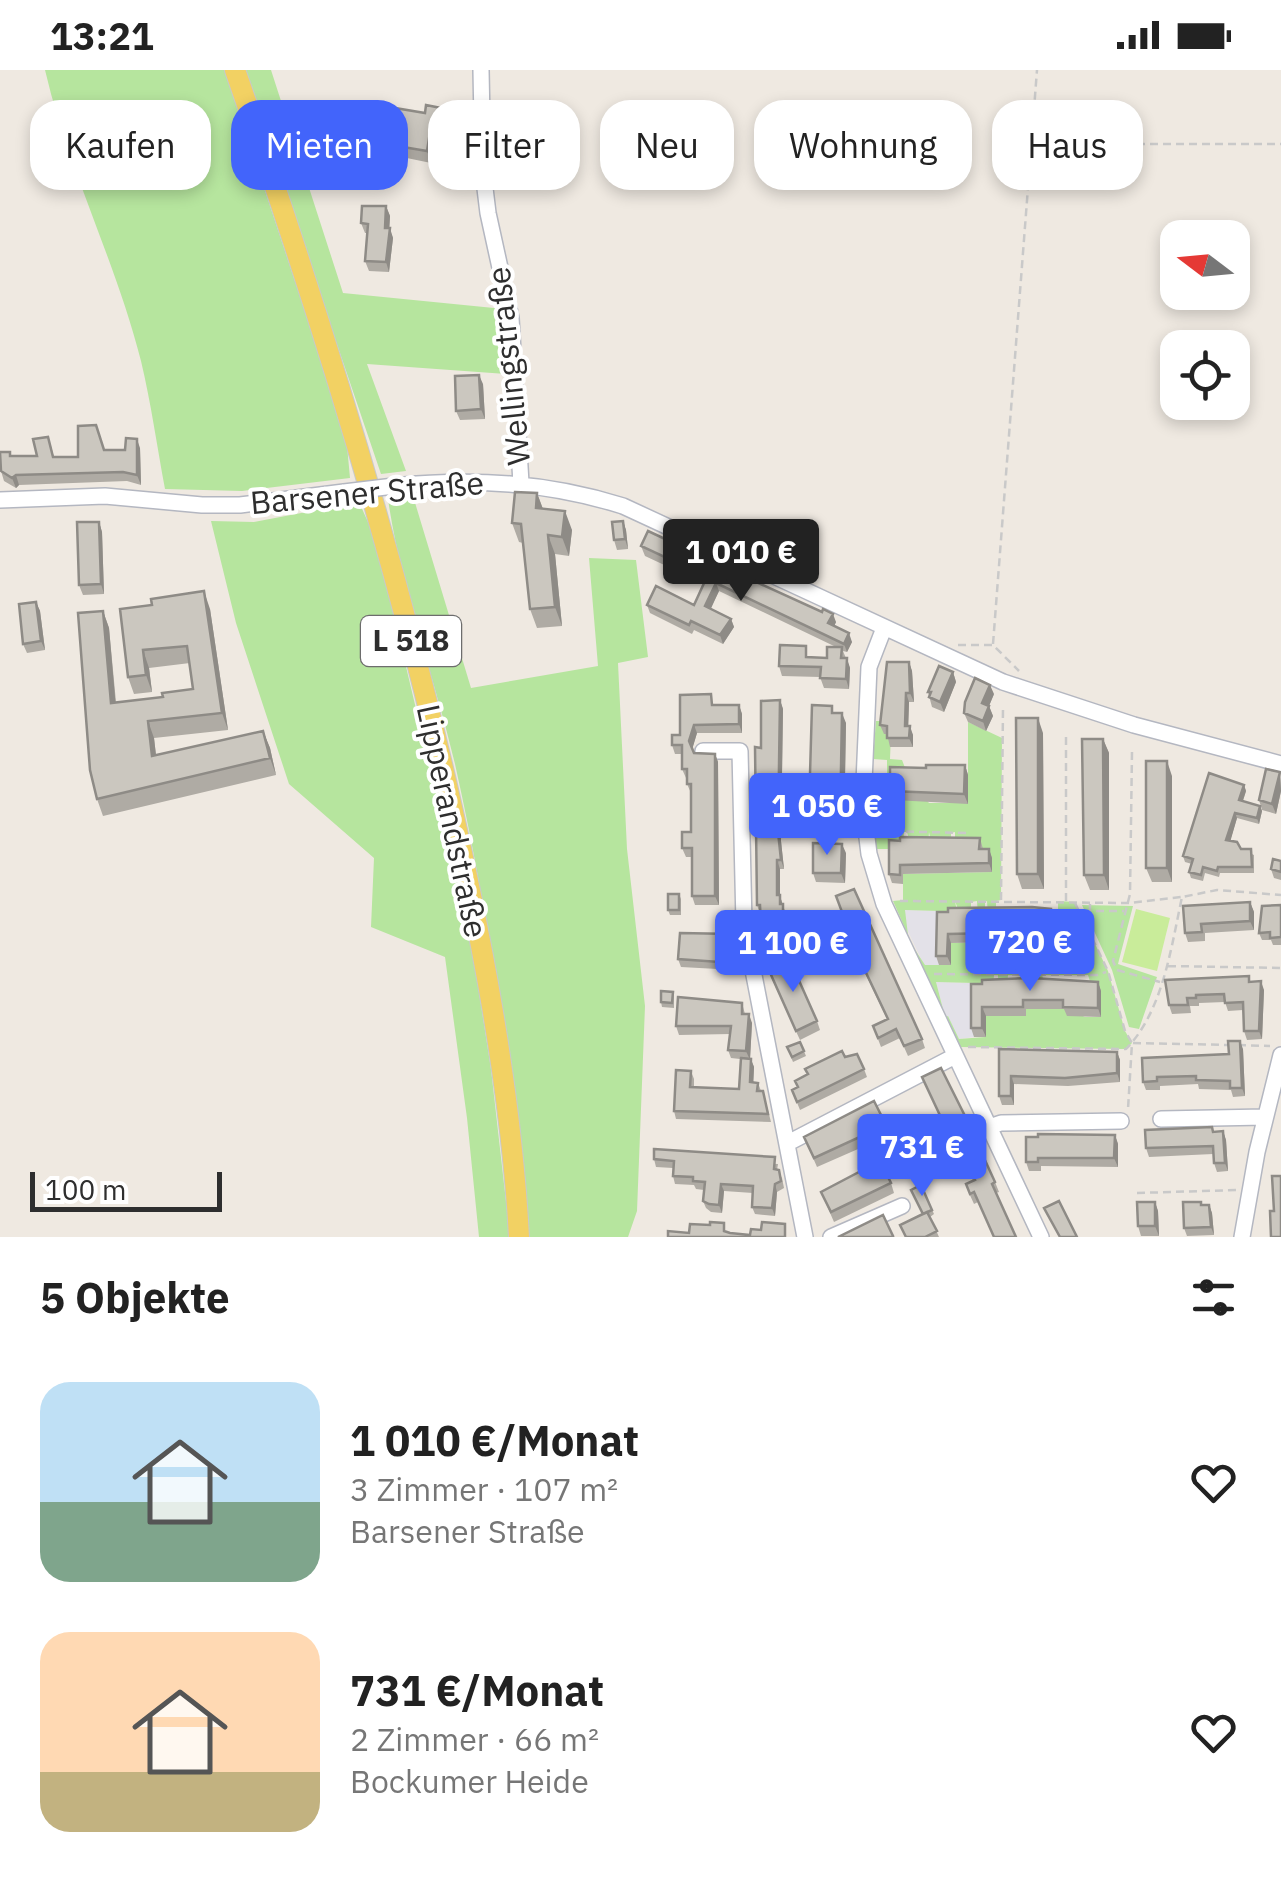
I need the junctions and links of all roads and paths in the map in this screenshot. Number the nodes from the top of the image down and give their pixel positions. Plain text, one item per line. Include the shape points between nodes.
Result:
1 (235, 70) edge
2 (482, 70) edge
3 (1036, 70) edge
4 (1034, 100) edge
5 (1143, 144) edge
6 (1281, 144) edge
7 (1028, 190) edge
8 (521, 483) junction
9 (0, 500) edge
10 (884, 628) junction
11 (993, 645) dead end
12 (1014, 668) dead end
13 (1022, 674) dead end
14 (1002, 708) dead end
15 (1066, 733) dead end
16 (704, 751) edge
17 (1132, 752) dead end
18 (1281, 764) edge
19 (865, 831) junction
20 (968, 833) edge
21 (1281, 895) edge
22 (1182, 897) junction
23 (1000, 900) junction
24 (1066, 902) junction
25 (1075, 902) junction
26 (1090, 902) junction
27 (1129, 903) junction
28 (884, 904) junction
29 (1126, 910) junction
30 (1135, 911) dead end
31 (1158, 968) dead end
32 (1166, 968) junction
33 (1281, 968) edge
34 (1108, 970) junction
35 (919, 978) junction
36 (1161, 982) junction
37 (1132, 1043) junction
38 (1281, 1046) edge
39 (954, 1053) junction
40 (1280, 1062) edge
41 (1265, 1116) junction
42 (1161, 1119) dead end
43 (1121, 1121) joint
44 (989, 1127) junction
45 (788, 1143) junction
46 (1250, 1190) junction
47 (1136, 1193) dead end
48 (902, 1206) dead end
49 (519, 1237) edge
50 (805, 1237) edge
51 (832, 1237) edge
52 (1042, 1237) edge
53 (1242, 1237) edge

1 - 49 main road, Lipperandstraße / L 518 via 378,513 426,699 480,945
2 - 8 street, Wellingstraße via 485,186 508,300
3 - 4 path
5 - 6 path
7 - 11 path
8 - 9 street, Barsener Straße, bridge via 466,480 240,505 105,496
8 - 10 street, Barsener Straße via 593,496 655,518
10 - 18 street, Barsener Straße via 1068,705
10 - 19 street via 868,678
12 - 13 path
14 - 23 path
15 - 24 path
16 - 45 street via 740,752 744,924
17 - 27 path
19 - 20 path
19 - 28 street
21 - 22 path via 1217,890
22 - 27 path
22 - 32 path
23 - 24 path
23 - 28 path
24 - 25 path
25 - 26 path
25 - 34 path
26 - 27 path
26 - 29 path via 1090,911
27 - 29 path
28 - 35 street
29 - 30 path
29 - 36 path via 1113,961 1117,970
31 - 32 path
32 - 33 path
32 - 36 path
34 - 35 path
34 - 37 path
35 - 39 street
36 - 37 path
37 - 38 path
37 - 39 path via 1126,1049 960,1047
37 - 43 path via 1128,1120
39 - 44 street
39 - 45 street
40 - 41 street
41 - 42 street
41 - 46 street
43 - 44 street
44 - 52 street
45 - 50 street
46 - 47 path
46 - 53 street
48 - 51 street

